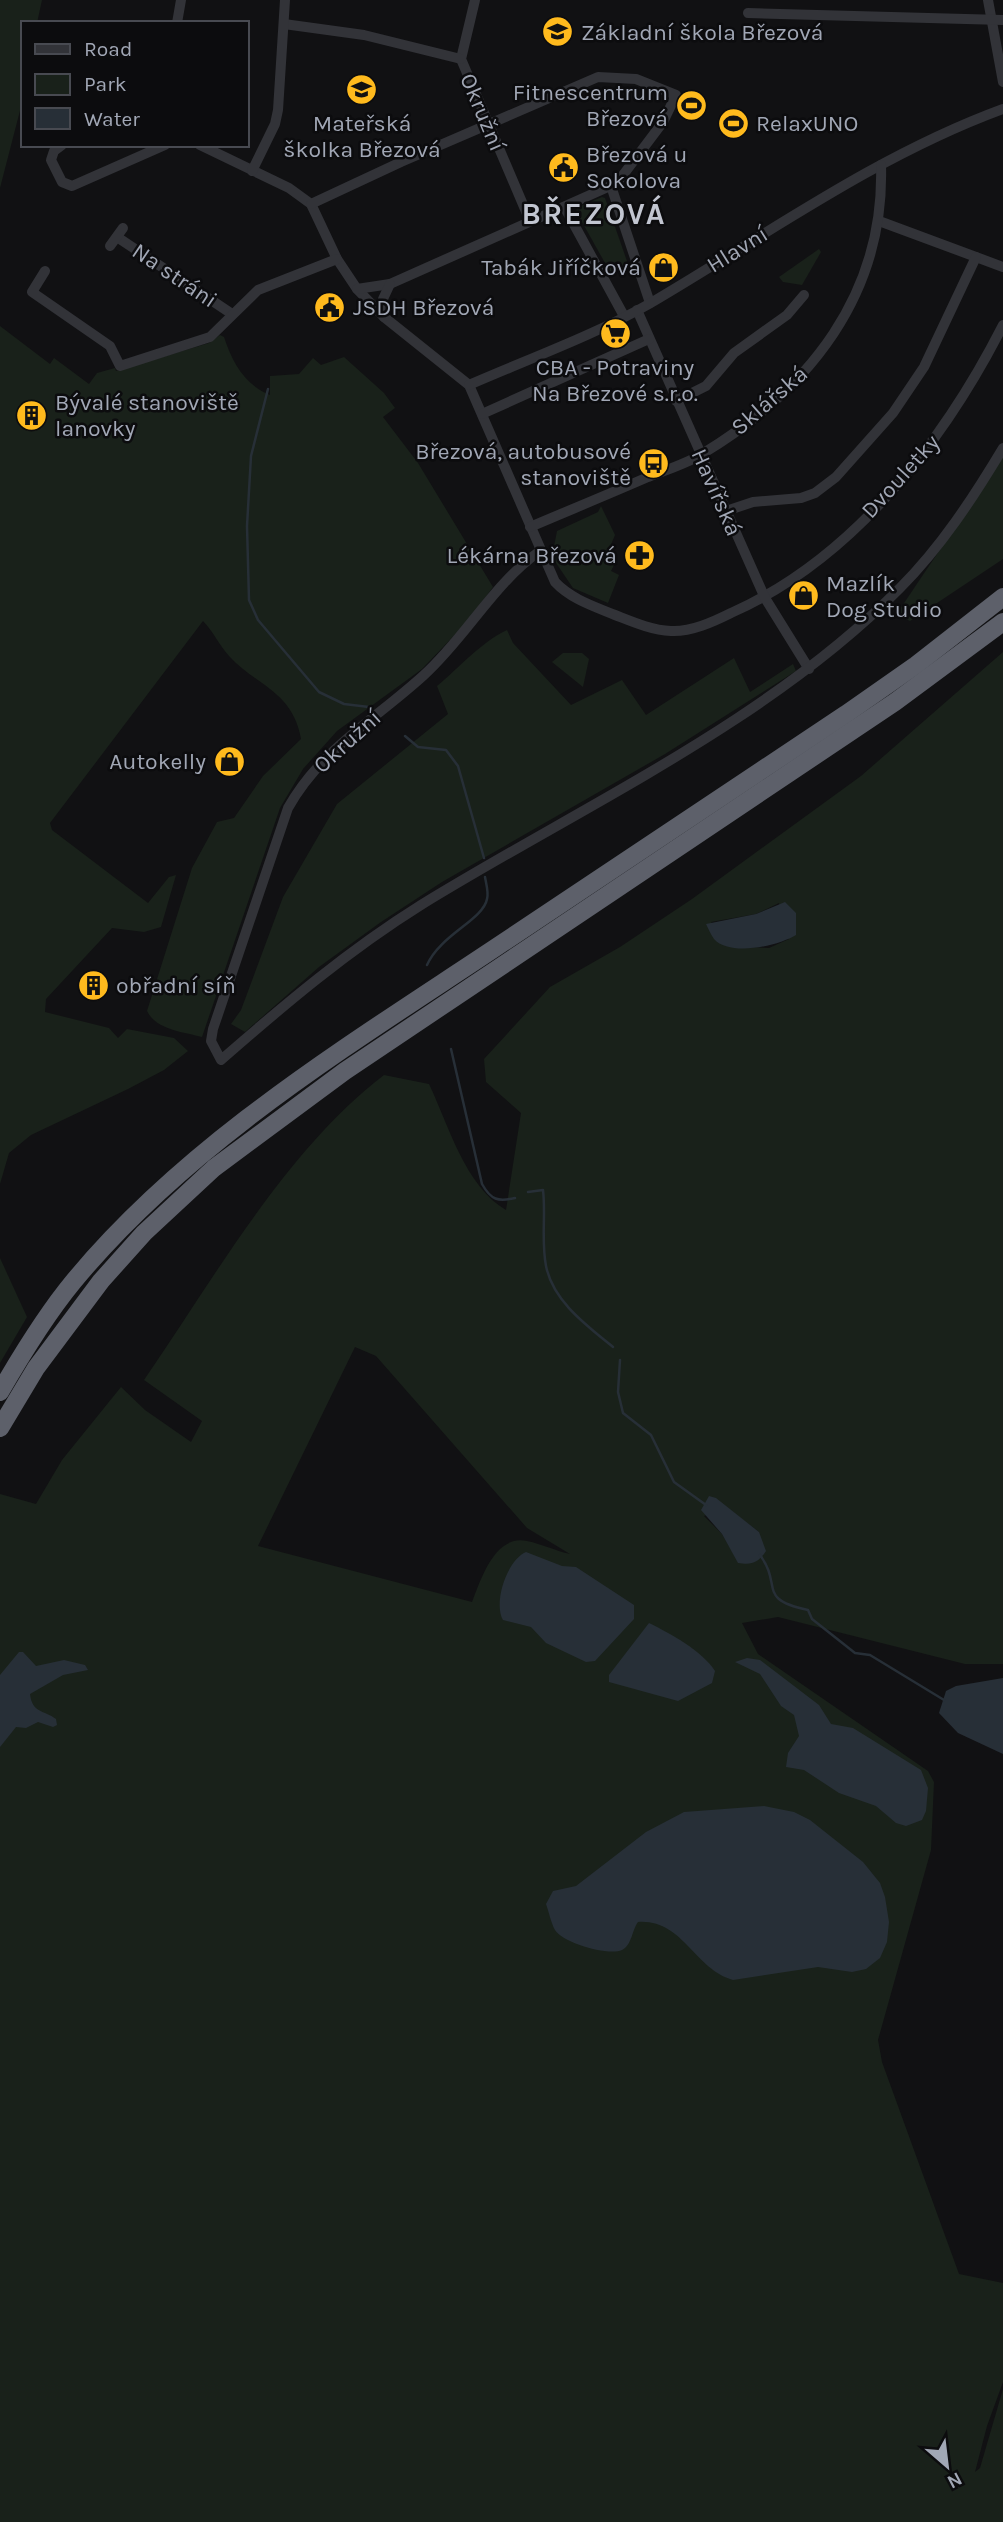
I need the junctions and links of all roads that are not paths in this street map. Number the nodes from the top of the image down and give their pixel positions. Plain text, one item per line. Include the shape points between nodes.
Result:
1 (181, 0) edge
2 (285, 0) edge
3 (475, 0) edge
4 (988, 0) edge
5 (748, 13) dead end
6 (998, 19) edge
7 (177, 21) edge
8 (284, 24) junction
9 (461, 59) junction
10 (1003, 82) edge
11 (1003, 108) edge
12 (488, 125) junction
13 (59, 147) edge
14 (160, 147) edge
15 (204, 147) edge
16 (881, 165) junction
17 (252, 171) junction
18 (611, 186) junction
19 (311, 205) junction
20 (565, 208) junction
21 (530, 221) junction
22 (879, 221) junction
23 (123, 228) dead end
24 (976, 257) junction
25 (337, 258) junction
26 (1003, 267) edge
27 (45, 271) dead end
28 (390, 284) junction
29 (357, 289) junction
30 (804, 295) dead end
31 (650, 303) junction
32 (637, 310) junction
33 (232, 314) junction
34 (624, 316) junction
35 (384, 317) junction
36 (1003, 325) edge
37 (649, 339) junction
38 (469, 385) junction
39 (676, 401) junction
40 (482, 414) junction
41 (1003, 448) edge
42 (701, 455) junction
43 (726, 511) junction
44 (530, 527) junction
45 (540, 551) junction
46 (1003, 597) edge
47 (765, 598) junction
48 (1003, 622) edge
49 (809, 669) junction
50 (0, 1392) edge
51 (0, 1428) edge

1 - 7 street
2 - 8 street
3 - 9 street, Okružní
4 - 6 street
5 - 6 street
6 - 10 street
8 - 9 street via 364,35
8 - 17 street via 275,124
9 - 12 street, Okružní
11 - 16 street, Hlavní
12 - 18 street via 598,77 636,79 676,95 645,148
12 - 19 street
12 - 21 street, Okružní
13 - 14 street via 51,160 62,182 72,186
15 - 17 street
16 - 22 street, Sklářská
16 - 31 street, Hlavní
17 - 19 street via 289,188
18 - 20 street
18 - 31 street
19 - 25 street
20 - 21 street
20 - 34 street
21 - 28 street
22 - 24 street
22 - 42 street, Sklářská via 867,270 844,320 825,346 771,404
23 - 33 street, Na stráni via 113,242
24 - 26 street
24 - 43 street via 924,367 893,413 836,477 802,498 753,502
25 - 29 street
25 - 33 street, Na stráni via 258,290
27 - 33 street, Na stráni via 32,292 110,346 120,366 210,337
28 - 29 street
28 - 35 street via 383,299
29 - 35 street
30 - 39 street via 787,315 734,353 706,386
31 - 32 street, Hlavní
32 - 34 street, Hlavní
32 - 37 street, Havířská
34 - 38 street, Hlavní
35 - 38 street
36 - 47 street, Dvouletky via 940,432 894,487 830,552
37 - 39 street, Havířská
37 - 40 street
38 - 40 street
39 - 42 street, Havířská
40 - 44 street
41 - 49 street via 973,497 910,578
42 - 43 street, Havířská
42 - 44 street, Sklářská
43 - 47 street, Havířská
44 - 45 street
45 - 47 street via 555,582 576,599 655,629 696,627
45 - 49 street, Okružní via 520,565 425,675 332,749 300,787 288,808 213,1029 211,1041 220,1060 327,970 420,906 725,725
46 - 50 highway via 916,666 266,1104 161,1190 72,1282
47 - 49 street, Havířská
48 - 51 highway via 895,702 278,1119 174,1203 89,1296

